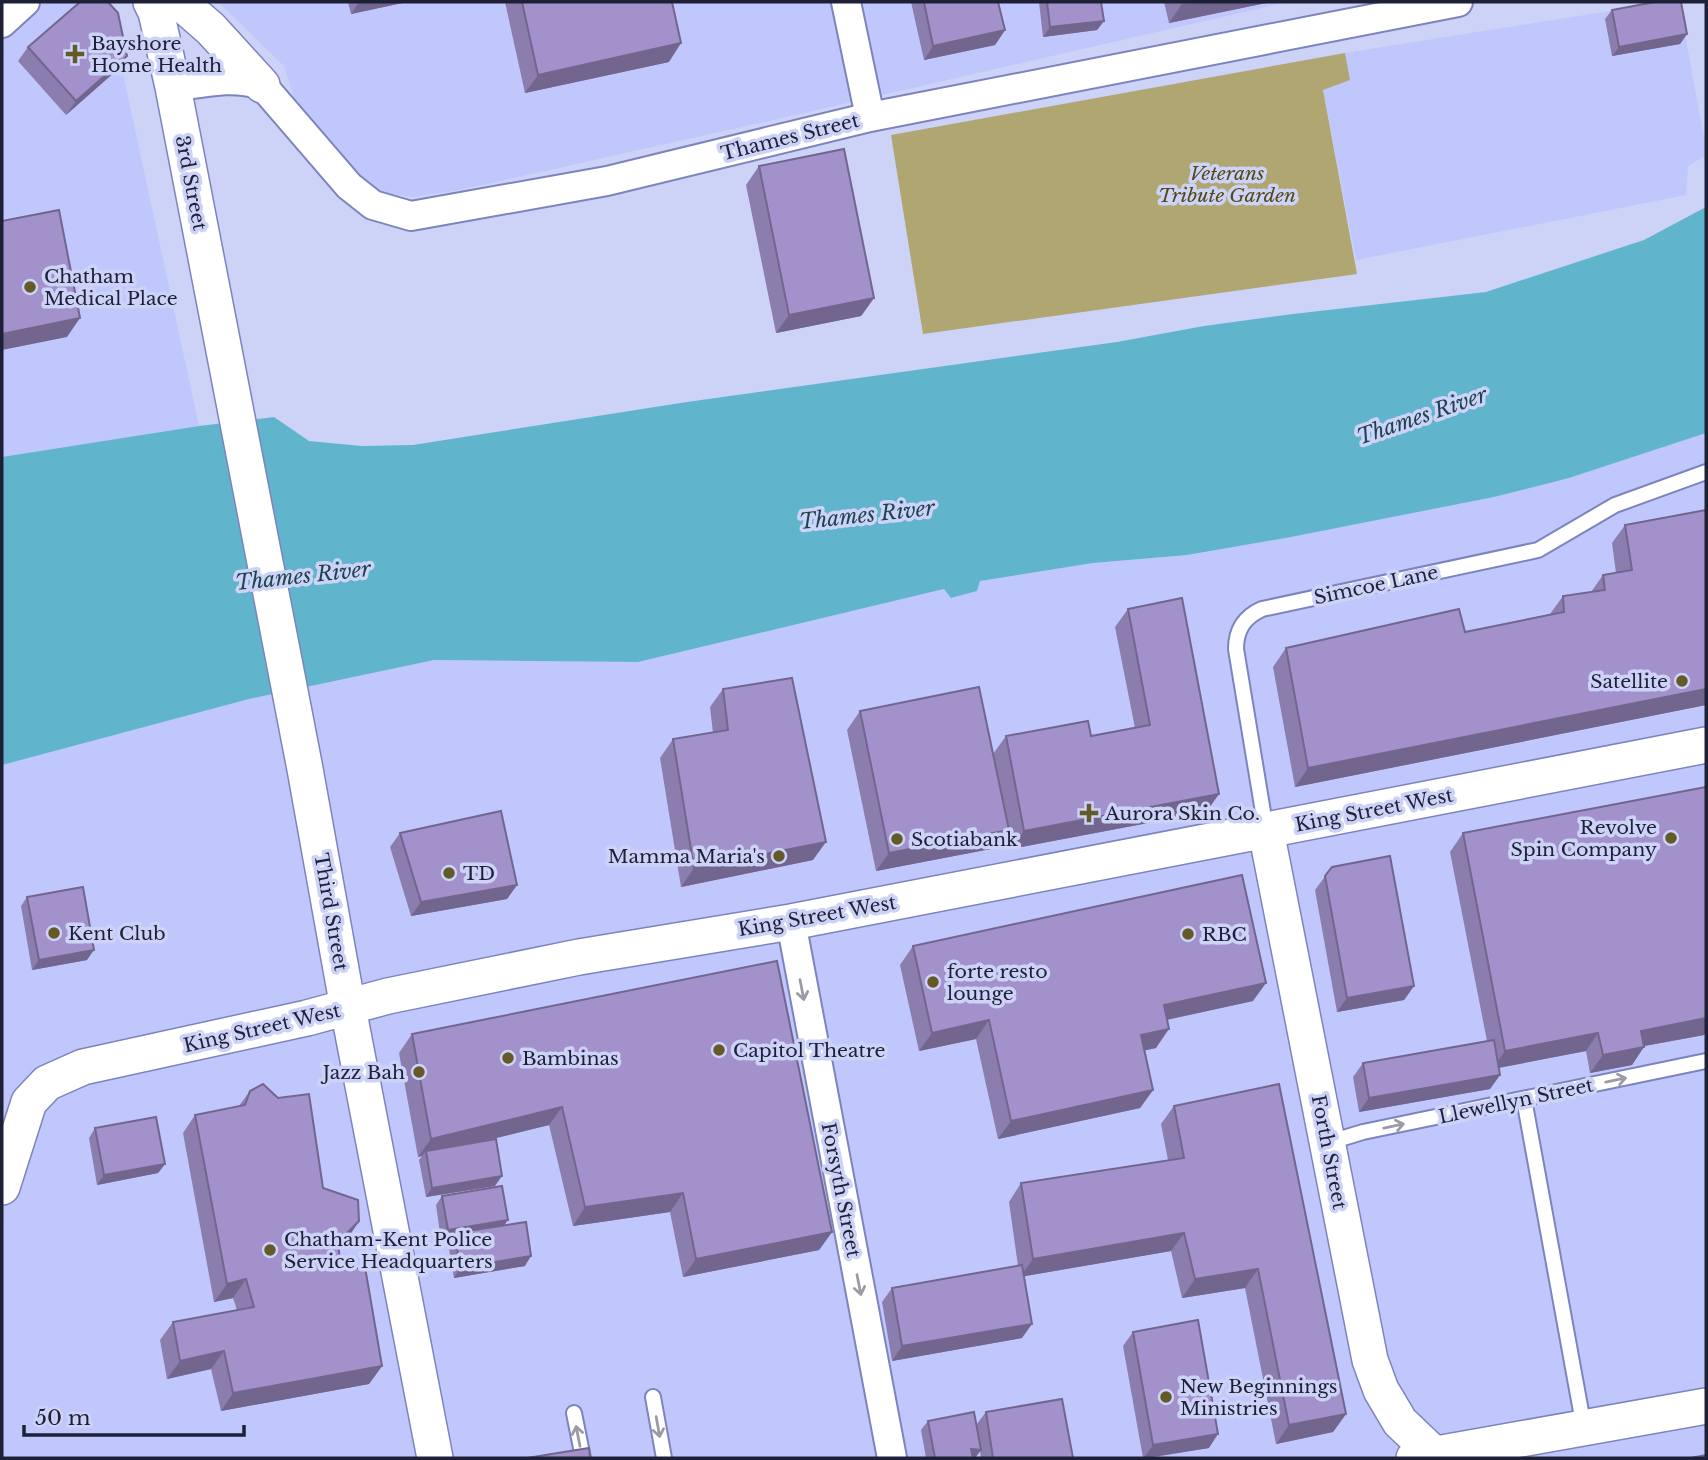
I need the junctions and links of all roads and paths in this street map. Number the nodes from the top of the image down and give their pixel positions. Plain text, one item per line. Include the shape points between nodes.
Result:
1 (25, 2) edge
2 (151, 2) edge
3 (180, 2) edge
4 (846, 2) edge
5 (1458, 2) edge
6 (1353, 12) edge
7 (2, 23) edge
8 (262, 85) junction
9 (173, 87) junction
10 (870, 117) junction
11 (227, 365) joint
12 (1706, 472) edge
13 (1706, 745) edge
14 (1266, 831) junction
15 (791, 922) junction
16 (348, 1008) junction
17 (1706, 1061) edge
18 (1524, 1099) junction
19 (1327, 1143) junction
20 (2, 1187) edge
21 (653, 1397) dead end
22 (1706, 1406) edge
23 (574, 1413) dead end
24 (1584, 1427) junction
25 (1427, 1457) edge
26 (435, 1458) edge
27 (583, 1458) edge
28 (664, 1458) edge
29 (892, 1458) edge

1 - 7 street
2 - 9 street, 3rd Street
3 - 8 street
4 - 10 street
5 - 6 street, Thames Street
6 - 10 street, Thames Street
8 - 9 street via 228,79
8 - 10 street, Thames Street via 349,186 373,205 411,216 607,181
9 - 11 street, 3rd Street
11 - 16 street, Third Street
12 - 14 lane, Simcoe Lane via 1615,505 1538,550 1253,613 1239,629 1236,649
13 - 14 street, King Street West
14 - 15 street, King Street West
14 - 19 street, Forth Street
15 - 16 street, King Street West via 565,960
15 -> 29 street, Forsyth Street
16 - 20 street, King Street West via 83,1067 47,1083 29,1102
16 - 26 street, Third Street
18 -> 17 lane, Llewellyn Street
19 -> 18 lane, Llewellyn Street
18 - 24 lane
19 - 25 street, Forth Street via 1370,1360 1381,1390
21 -> 28 lane
22 - 24 street
27 -> 23 lane
24 - 25 street

